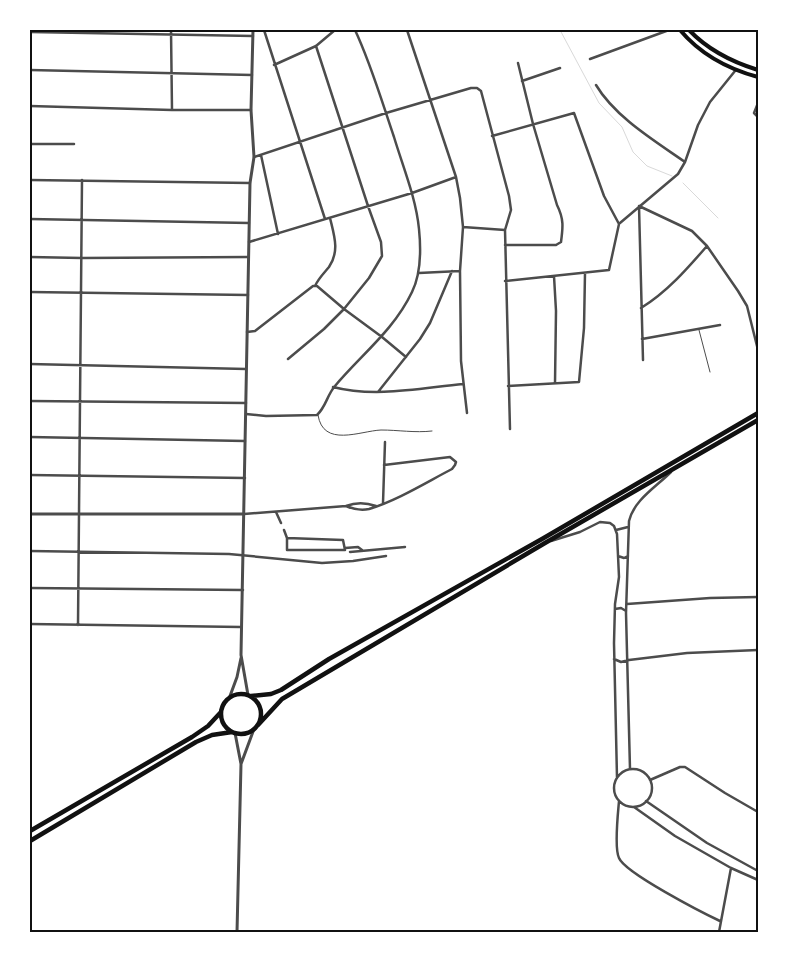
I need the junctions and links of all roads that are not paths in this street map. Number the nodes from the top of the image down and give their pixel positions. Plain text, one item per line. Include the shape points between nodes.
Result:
1 (171, 30) edge
2 (253, 30) edge
3 (264, 30) edge
4 (335, 30) edge
5 (355, 30) edge
6 (408, 30) edge
7 (669, 30) edge
8 (680, 30) edge
9 (689, 30) edge
10 (30, 32) edge
11 (171, 34) junction
12 (253, 36) junction
13 (316, 46) junction
14 (590, 59) dead end
15 (518, 63) dead end
16 (274, 65) junction
17 (560, 68) dead end
18 (30, 70) edge
19 (735, 70) junction
20 (758, 70) edge
21 (173, 74) junction
22 (252, 75) junction
23 (758, 77) edge
24 (522, 80) junction
25 (596, 85) dead end
26 (430, 100) junction
27 (758, 103) edge
28 (30, 106) edge
29 (172, 110) junction
30 (251, 110) junction
31 (386, 113) junction
32 (758, 117) edge
33 (532, 124) junction
34 (343, 128) junction
35 (492, 136) junction
36 (300, 140) junction
37 (30, 144) edge
38 (74, 144) dead end
39 (261, 154) junction
40 (254, 157) junction
41 (686, 162) junction
42 (456, 177) junction
43 (30, 180) edge
44 (82, 180) junction
45 (250, 183) junction
46 (412, 193) junction
47 (368, 206) junction
48 (640, 206) junction
49 (330, 218) junction
50 (30, 219) edge
51 (325, 219) junction
52 (82, 220) junction
53 (249, 222) junction
54 (619, 224) junction
55 (463, 227) junction
56 (505, 230) junction
57 (278, 234) junction
58 (249, 242) junction
59 (505, 245) junction
60 (707, 246) junction
61 (30, 257) edge
62 (249, 257) junction
63 (82, 258) junction
64 (452, 271) junction
65 (460, 271) junction
66 (419, 273) junction
67 (585, 273) junction
68 (554, 276) junction
69 (505, 281) junction
70 (315, 286) junction
71 (30, 292) edge
72 (81, 293) junction
73 (248, 294) junction
74 (641, 308) junction
75 (344, 309) junction
76 (720, 325) dead end
77 (699, 330) junction
78 (247, 332) junction
79 (382, 336) junction
80 (642, 339) junction
81 (758, 350) edge
82 (406, 357) junction
83 (288, 359) dead end
84 (644, 360) dead end
85 (30, 364) edge
86 (81, 365) junction
87 (247, 369) junction
88 (710, 372) dead end
89 (555, 383) junction
90 (463, 384) junction
91 (508, 386) junction
92 (333, 387) junction
93 (378, 392) junction
94 (30, 401) edge
95 (80, 401) junction
96 (246, 403) junction
97 (758, 412) edge
98 (467, 413) dead end
99 (246, 414) junction
100 (317, 415) junction
101 (758, 420) edge
102 (510, 429) dead end
103 (432, 431) dead end
104 (30, 437) edge
105 (80, 437) junction
106 (245, 441) junction
107 (385, 442) dead end
108 (384, 465) junction
109 (674, 469) junction
110 (30, 475) edge
111 (80, 476) junction
112 (244, 478) junction
113 (383, 504) junction
114 (346, 506) junction
115 (376, 506) junction
116 (276, 512) junction
117 (30, 514) edge
118 (244, 514) junction
119 (79, 515) junction
120 (282, 524) dead end
121 (628, 527) junction
122 (284, 530) dead end
123 (616, 530) junction
124 (287, 538) junction
125 (545, 543) junction
126 (406, 547) dead end
127 (345, 548) junction
128 (362, 550) junction
129 (30, 551) edge
130 (79, 552) junction
131 (350, 552) dead end
132 (243, 556) junction
133 (386, 556) dead end
134 (618, 556) junction
135 (628, 556) junction
136 (30, 588) edge
137 (79, 588) junction
138 (242, 590) junction
139 (758, 597) edge
140 (627, 604) junction
141 (615, 609) junction
142 (626, 613) junction
143 (30, 624) edge
144 (78, 625) junction
145 (242, 627) junction
146 (758, 650) edge
147 (241, 655) junction
148 (614, 659) junction
149 (629, 660) junction
150 (249, 695) junction
151 (230, 696) junction
152 (221, 712) junction
153 (258, 724) junction
154 (254, 729) junction
155 (233, 732) junction
156 (241, 764) junction
157 (630, 769) junction
158 (617, 778) junction
159 (650, 780) junction
160 (620, 801) junction
161 (646, 801) junction
162 (634, 807) junction
163 (758, 812) edge
164 (30, 831) edge
165 (30, 840) edge
166 (731, 868) junction
167 (758, 871) edge
168 (758, 880) edge
169 (720, 921) junction
170 (238, 932) edge
171 (719, 932) edge

1 - 11 street
2 - 12 street
3 - 16 street
4 - 13 street
5 - 31 street
6 - 26 street
7 - 14 street
8 - 19 main road via 698,48
9 - 20 main road via 723,56
10 - 11 street
11 - 12 street
11 - 21 street
12 - 22 street
13 - 16 street
13 - 34 street
15 - 24 street
16 - 36 street
17 - 24 street
18 - 21 street
19 - 23 main road
19 - 41 street via 710,102 698,125
21 - 22 street
21 - 29 street
22 - 30 street
24 - 33 street
25 - 41 street via 603,96 643,133
26 - 31 street
26 - 35 street via 477,88 481,91
26 - 42 street
27 - 32 street via 754,112
28 - 29 street
29 - 30 street
30 - 40 street
31 - 34 street
31 - 46 street
33 - 35 street
33 - 54 street via 571,112 575,115 607,202
33 - 59 street via 563,217 561,242 551,246
34 - 36 street
34 - 47 street
35 - 56 street via 511,210
36 - 39 street
36 - 51 street
37 - 38 street
39 - 40 street
39 - 57 street
40 - 45 street
41 - 48 street via 678,174
42 - 46 street
42 - 55 street
43 - 44 street
44 - 45 street
44 - 52 street
45 - 53 street
46 - 47 street
46 - 66 street via 419,228
47 - 49 street
47 - 75 street via 382,242 382,256
48 - 54 street
48 - 60 street via 692,231
48 - 74 street
49 - 51 street
49 - 70 street via 336,241 335,254
50 - 52 street
51 - 57 street
52 - 53 street
52 - 63 street
53 - 58 street
54 - 67 street via 610,270
55 - 56 street
55 - 65 street
56 - 59 street
57 - 58 street
58 - 62 street
59 - 69 street
60 - 74 street via 655,300
60 - 81 street via 747,306
61 - 63 street
62 - 63 street
62 - 73 street
63 - 72 street
64 - 65 street
64 - 66 street
64 - 82 street via 430,323
65 - 90 street
66 - 79 street via 413,292
67 - 68 street
67 - 89 street via 579,382
68 - 69 street
68 - 89 street
69 - 91 street
70 - 75 street
70 - 78 street via 255,331
71 - 72 street
72 - 73 street
72 - 86 street
73 - 78 street
74 - 80 street
75 - 79 street
75 - 83 street
76 - 77 street
77 - 80 street
77 - 88 lane
78 - 87 street
79 - 82 street
79 - 92 street
80 - 84 street
82 - 93 street
85 - 86 street
86 - 87 street
86 - 95 street
87 - 96 street
89 - 91 street
90 - 93 street
90 - 98 street
91 - 102 street
92 - 93 street
92 - 100 street
94 - 95 street
95 - 96 street
95 - 105 street
96 - 99 street
97 - 150 main road via 281,690
99 - 100 street
99 - 106 street
100 - 103 lane via 326,431 344,435 379,430
101 - 109 main road
104 - 105 street
105 - 106 street
105 - 111 street
106 - 112 street
107 - 108 street
108 - 113 street
108 - 113 street via 450,457 456,462 452,468
109 - 121 street via 631,511
109 - 125 main road
110 - 111 street
111 - 112 street
111 - 119 street
112 - 118 street
113 - 115 street
114 - 115 street via 359,502
114 - 115 street via 359,510
114 - 116 street
116 - 118 street
116 - 120 street
117 - 119 street
118 - 119 street
118 - 132 street
119 - 130 street
121 - 123 street
121 - 135 street
122 - 124 street
123 - 125 street via 610,523 600,522
123 - 134 street
124 - 127 street via 342,540
124 - 127 street via 287,550 341,551
125 - 153 main road via 282,699
126 - 128 street
127 - 128 street via 358,547
128 - 131 street
129 - 130 street
130 - 132 street
130 - 137 street
132 - 133 street via 322,563
132 - 138 street
134 - 135 street
134 - 141 street
135 - 140 street
136 - 137 street
137 - 138 street
137 - 144 street
138 - 145 street
139 - 140 street
140 - 142 street
141 - 142 street via 622,608
141 - 148 street
142 - 149 street
143 - 144 street
144 - 145 street
145 - 147 street
146 - 149 street
147 - 150 street
147 - 151 street
148 - 149 street via 621,662
148 - 158 street
149 - 157 street
150 - 151 main road
150 - 153 main road via 256,700 261,712
151 - 152 main road
152 - 155 main road via 223,724
152 - 164 main road via 192,737
153 - 154 main road
154 - 155 main road via 245,734
154 - 156 street
155 - 156 street
155 - 165 main road via 212,735 196,742
156 - 170 street
157 - 158 street
157 - 159 street via 642,771
158 - 160 street via 614,790
159 - 161 street via 651,792
159 - 163 street via 685,767
160 - 162 street
160 - 169 street via 618,853 621,861 665,892
161 - 162 street
161 - 167 street via 707,843
162 - 166 street via 675,836
166 - 168 street
166 - 169 street
169 - 171 street

